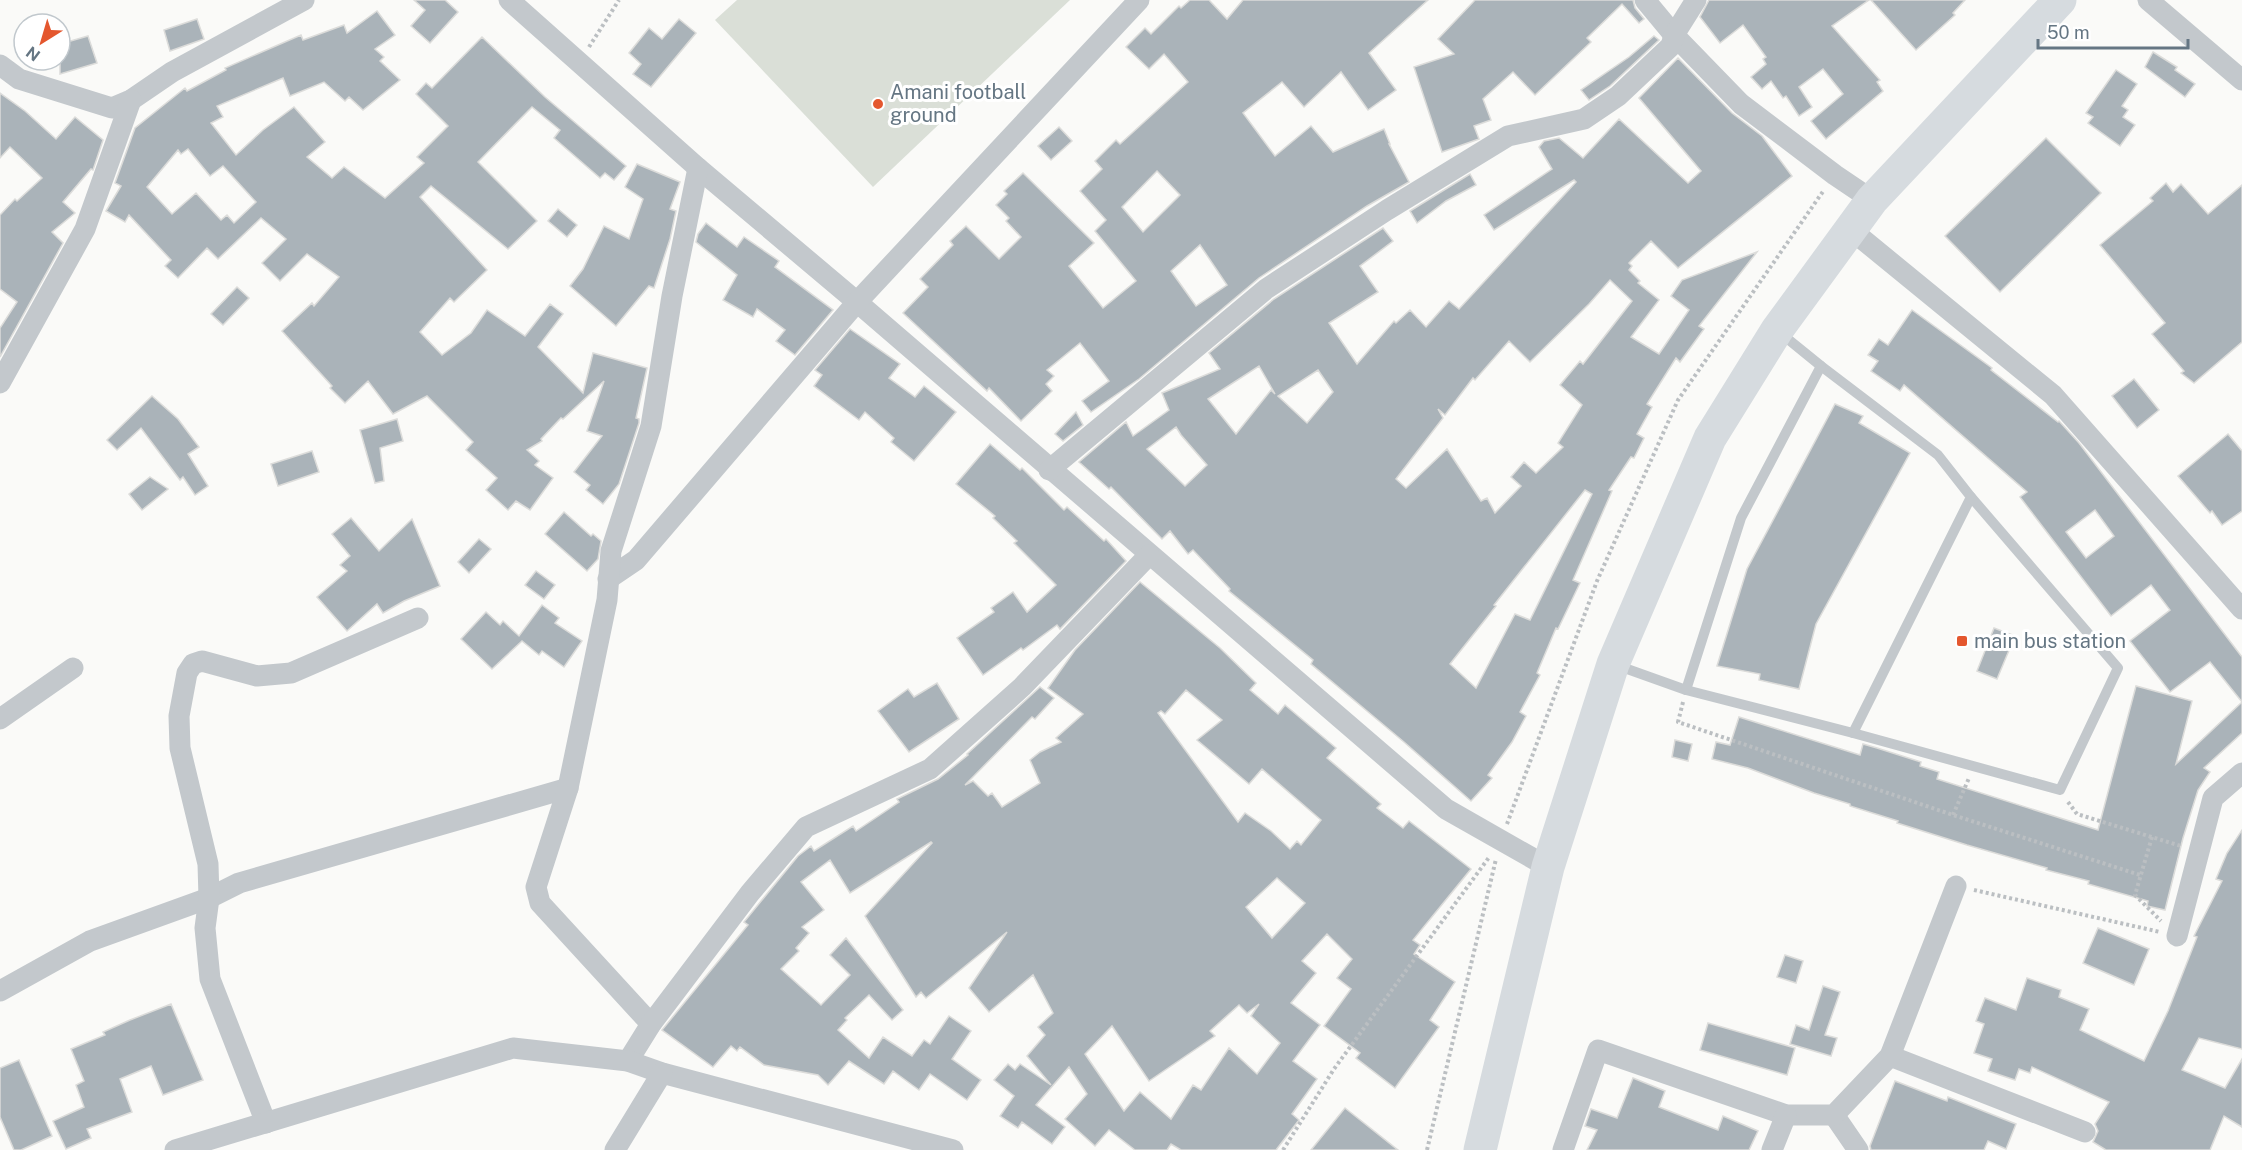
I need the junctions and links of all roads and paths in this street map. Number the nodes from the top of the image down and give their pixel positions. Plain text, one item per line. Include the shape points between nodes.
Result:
1 (304, 0) edge
2 (509, 0) edge
3 (619, 0) edge
4 (1138, 0) edge
5 (1645, 0) edge
6 (1696, 0) edge
7 (2060, 0) edge
8 (2148, 0) edge
9 (1674, 35) junction
10 (579, 62) junction
11 (0, 65) edge
12 (2242, 80) edge
13 (131, 100) junction
14 (698, 168) junction
15 (1835, 175) junction
16 (1872, 200) junction
17 (1850, 229) junction
18 (857, 302) junction
19 (1777, 330) junction
20 (1821, 366) junction
21 (0, 383) edge
22 (1049, 470) junction
23 (1971, 497) junction
24 (1149, 555) junction
25 (608, 579) junction
26 (2242, 609) edge
27 (418, 618) dead end
28 (1613, 664) junction
29 (73, 668) dead end
30 (1686, 690) junction
31 (0, 719) edge
32 (1852, 734) junction
33 (1975, 766) junction
34 (2242, 773) edge
35 (568, 788) junction
36 (2060, 790) junction
37 (1953, 816) junction
38 (2152, 837) junction
39 (1501, 841) junction
40 (2199, 851) junction
41 (1548, 867) junction
42 (2140, 875) junction
43 (1956, 886) joint
44 (209, 898) junction
45 (2177, 936) junction
46 (0, 991) edge
47 (651, 1024) junction
48 (1890, 1056) junction
49 (628, 1060) junction
50 (662, 1073) junction
51 (1786, 1114) junction
52 (1834, 1115) junction
53 (266, 1123) junction
54 (2085, 1132) dead end
55 (175, 1150) edge
56 (615, 1150) edge
57 (953, 1150) edge
58 (1283, 1150) edge
59 (1427, 1150) edge
60 (1480, 1150) edge
61 (1563, 1150) edge
62 (1772, 1150) edge
63 (1858, 1150) edge

1 - 13 street via 172,72
2 - 10 street
3 - 10 path
4 - 18 street
5 - 9 street
6 - 9 street
7 - 16 highway
8 - 12 street
9 - 15 street via 1741,104
9 - 22 street via 1671,46 1626,89 1584,120 1508,136 1266,289
10 - 14 street
11 - 13 street via 19,79 112,108
13 - 21 street via 85,229
14 - 18 street
14 - 25 street via 651,426 611,551
15 - 16 street
15 - 39 path via 1678,400 1598,581
16 - 17 highway
17 - 19 highway
17 - 26 street via 2053,395
18 - 22 street
18 - 25 street via 636,560
19 - 20 lane
19 - 28 highway via 1710,438
20 - 23 lane via 1938,454
20 - 30 lane via 1741,518
22 - 24 street
23 - 32 lane
23 - 36 lane via 2118,668
24 - 39 street via 1446,809
24 - 47 street via 1022,687 930,769 806,827 750,893
25 - 35 street
27 - 44 street via 291,673 257,676 202,661 193,664 187,673 179,716 180,748 208,864
28 - 30 lane
28 - 41 highway
29 - 31 street
30 - 32 lane
30 - 37 path via 1678,722
32 - 33 lane
33 - 36 lane
33 - 37 path
34 - 40 street via 2213,798
35 - 44 street via 238,883
35 - 47 street via 536,887 540,903
36 - 38 path via 2077,814
37 - 42 path
38 - 40 path
38 - 42 path
39 - 41 street
39 - 58 path via 1334,1069
39 - 59 path
40 - 45 street
41 - 60 highway
42 - 45 path via 2135,895
43 - 45 path
43 - 48 street
44 - 46 street via 90,941
44 - 53 street via 205,928 210,979
47 - 49 street
48 - 52 street
48 - 54 street
49 - 50 street
49 - 53 street via 513,1048
50 - 56 street
50 - 57 street
51 - 52 street
51 - 61 street via 1598,1050
51 - 62 street
52 - 63 street
53 - 55 street

